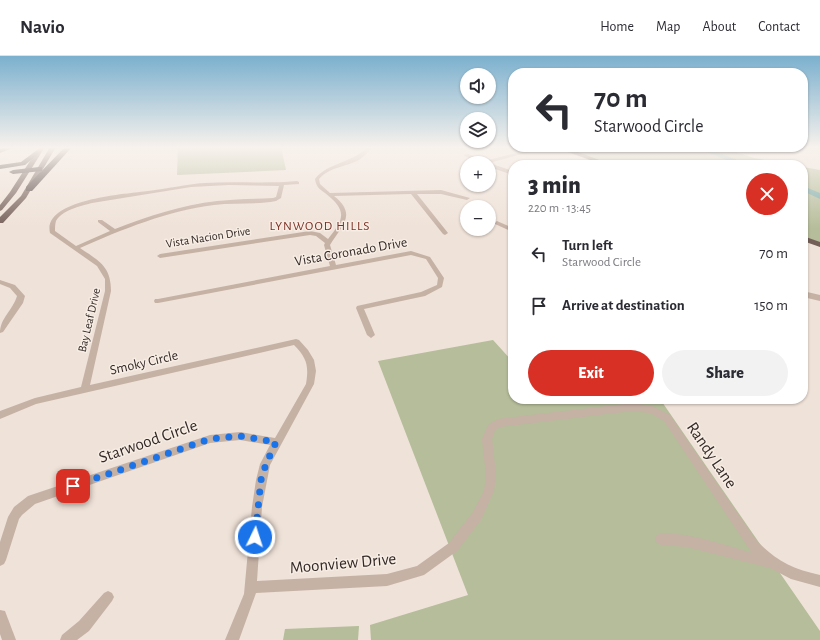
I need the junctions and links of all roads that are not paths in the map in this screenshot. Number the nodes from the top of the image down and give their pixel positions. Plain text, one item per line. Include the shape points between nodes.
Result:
1 (25, 174) edge
2 (36, 174) edge
3 (44, 174) edge
4 (321, 174) edge
5 (297, 183) dead end
6 (282, 184) junction
7 (29, 190) junction
8 (331, 194) junction
9 (414, 194) junction
10 (467, 198) dead end
11 (0, 209) edge
12 (0, 221) edge
13 (100, 221) dead end
14 (498, 223) dead end
15 (508, 228) edge
16 (114, 231) junction
17 (445, 233) dead end
18 (808, 240) edge
19 (328, 243) junction
20 (820, 245) edge
21 (76, 248) junction
22 (160, 256) dead end
23 (333, 267) junction
24 (0, 282) edge
25 (808, 295) edge
26 (820, 298) edge
27 (158, 301) dead end
28 (0, 330) edge
29 (371, 336) dead end
30 (85, 389) junction
31 (0, 415) edge
32 (276, 442) junction
33 (661, 540) dead end
34 (453, 547) joint
35 (0, 560) edge
36 (776, 565) junction
37 (820, 581) edge
38 (251, 587) junction
39 (108, 597) dead end
40 (0, 616) edge
41 (9, 640) edge
42 (67, 640) edge
43 (232, 640) edge

1 - 11 main road
2 - 7 main road
3 - 7 highway
4 - 8 street via 317,181 318,185
5 - 6 street, Bay Leaf Drive
6 - 16 street via 278,198 274,200 204,205 149,218
6 - 21 street, Bay Leaf Drive via 204,184 87,202 62,214 52,227 52,232
7 - 12 main road
8 - 9 street
8 - 19 street via 342,206 343,216 339,229
9 - 10 street via 441,192
9 - 17 street
13 - 16 street
14 - 15 street
16 - 21 street
18 - 20 main road
19 - 22 street, Vista Nacion Drive via 318,234 308,233
19 - 23 street
21 - 30 street, Bay Leaf Drive via 100,265 109,284
23 - 27 street, Vista Coronado Drive
23 - 29 street, Vista Coronado Drive via 415,253 430,259 441,278 438,288 423,294 360,308
24 - 28 street via 7,283 21,296
25 - 26 street
30 - 31 street, Smoky Circle via 35,401
30 - 32 street, Smoky Circle via 296,342 311,359 313,371 305,394
32 - 35 street, Starwood Circle via 240,436 210,439 32,500 14,517
32 - 38 street via 261,480
33 - 36 street via 687,541
34 - 36 street, Randy Lane via 478,516 489,491 488,439 491,428 498,423 644,407 655,410 666,418 752,544 762,556
34 - 38 street, Moonview Drive via 420,571 387,580
36 - 37 street, Randy Lane via 786,572
38 - 43 street
39 - 42 street via 84,626
40 - 41 street

